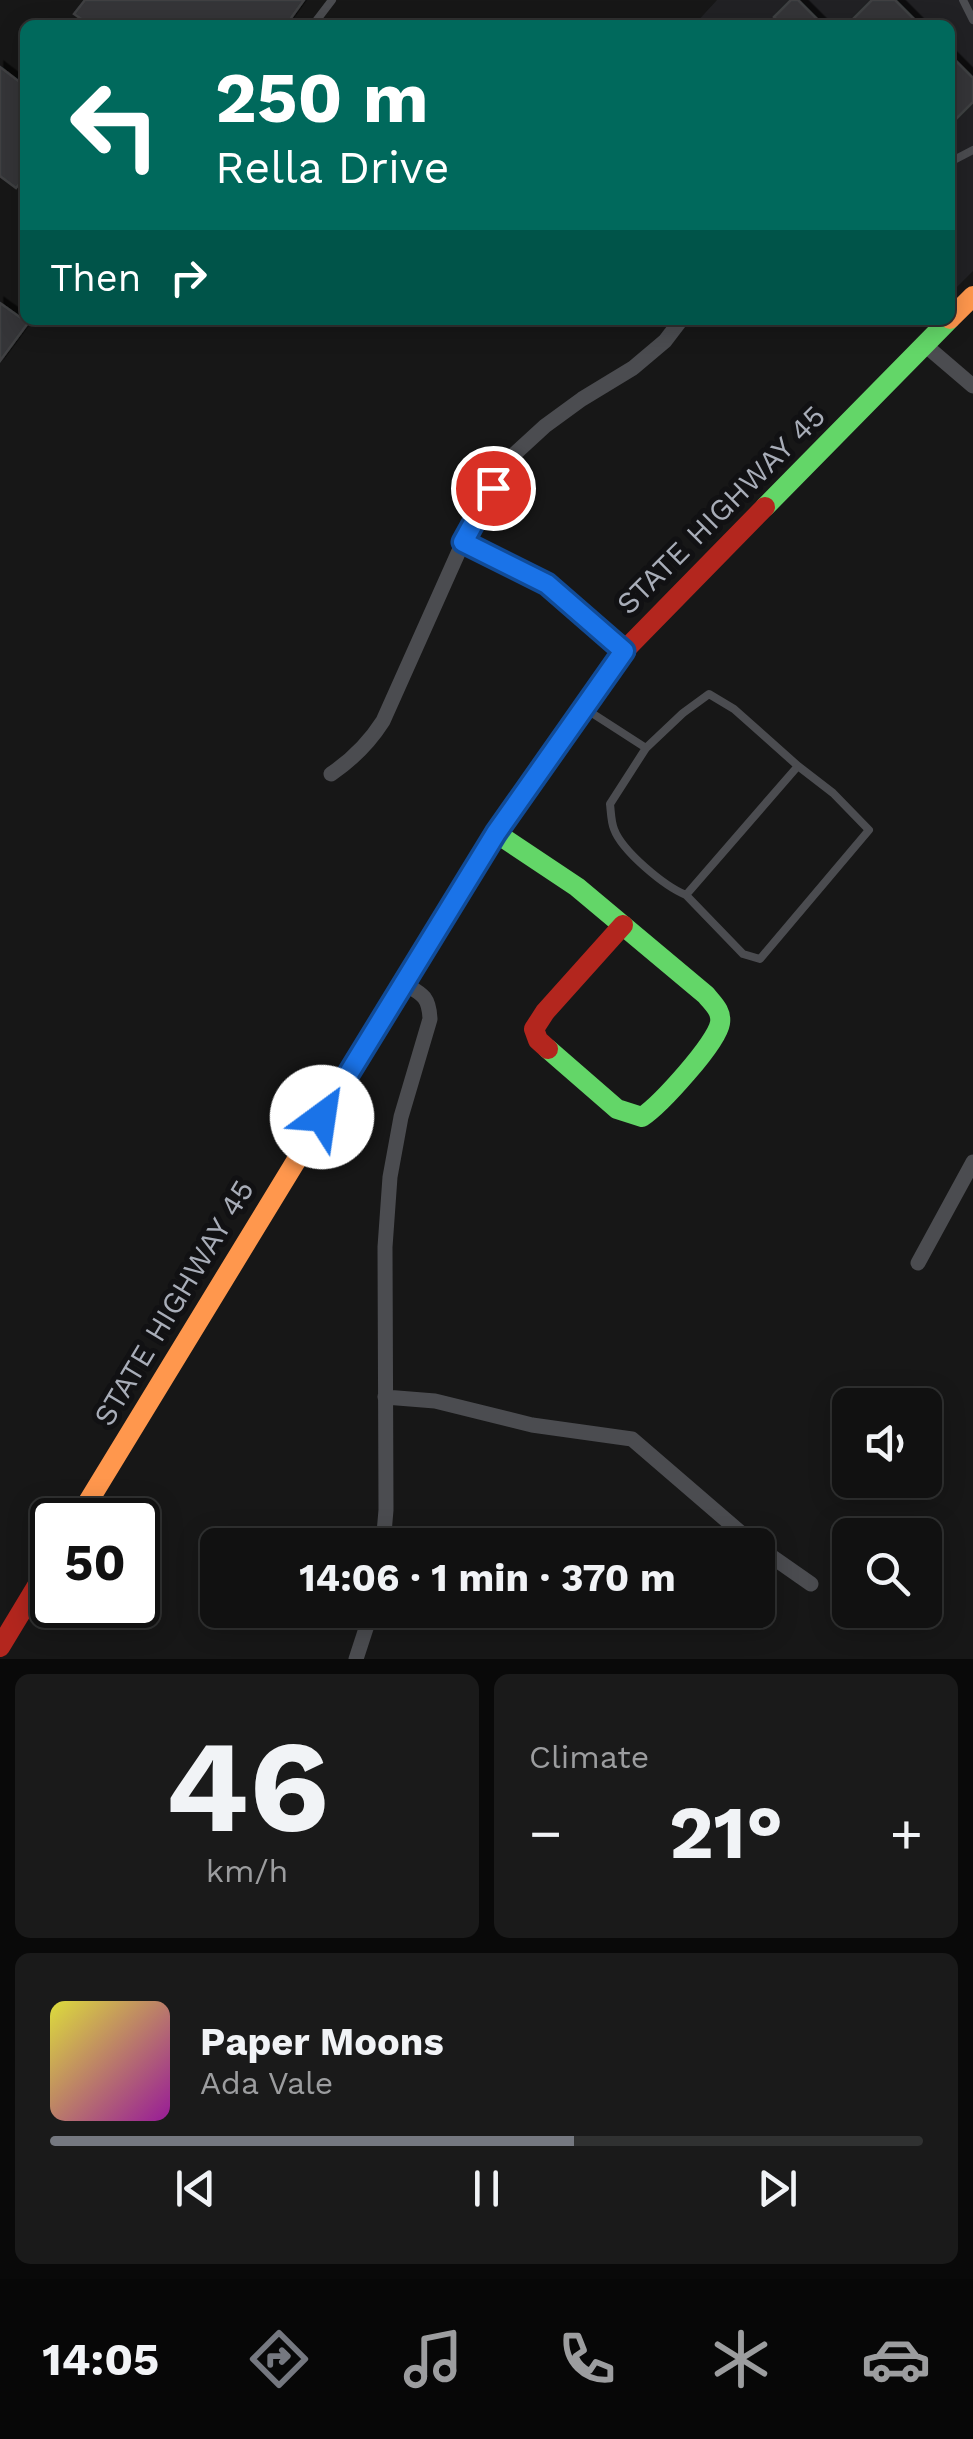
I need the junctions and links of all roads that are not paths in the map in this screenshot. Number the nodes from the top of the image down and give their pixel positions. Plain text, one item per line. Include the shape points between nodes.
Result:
1 (332, 0) edge
2 (963, 0) edge
3 (317, 20) edge
4 (973, 20) edge
5 (677, 325) edge
6 (944, 325) edge
7 (925, 345) junction
8 (973, 386) edge
9 (463, 542) junction
10 (624, 651) junction
11 (584, 708) junction
12 (646, 748) junction
13 (798, 766) junction
14 (332, 774) dead end
15 (496, 833) junction
16 (686, 895) junction
17 (624, 926) junction
18 (403, 982) junction
19 (973, 1162) edge
20 (918, 1263) dead end
21 (386, 1397) junction
22 (90, 1498) edge
23 (384, 1528) edge
24 (735, 1528) edge
25 (775, 1559) edge
26 (811, 1584) dead end
27 (30, 1597) edge
28 (366, 1628) edge
29 (0, 1647) edge
30 (356, 1659) edge

1 - 3 lane
2 - 4 lane
5 - 9 street via 633,368 545,426 508,460
6 - 7 main road, STATE HIGHWAY 45
7 - 8 street
7 - 10 main road, STATE HIGHWAY 45
9 - 10 street via 547,584
9 - 14 street via 383,721 370,742
10 - 11 main road, STATE HIGHWAY 45
11 - 12 lane
11 - 15 main road, STATE HIGHWAY 45
12 - 13 lane via 709,694
12 - 16 lane via 610,804 614,828 632,854
13 - 16 lane
13 - 16 lane via 869,830 760,959 743,954
15 - 17 main road
15 - 18 main road, STATE HIGHWAY 45
17 - 17 main road via 720,1012 720,1027 698,1058 642,1117 617,1109 538,1040 534,1029
18 - 21 street via 430,1003 430,1019 390,1177
18 - 22 main road, STATE HIGHWAY 45
19 - 20 street
21 - 23 street
21 - 24 street via 632,1439
25 - 26 street
27 - 29 main road
28 - 30 street

